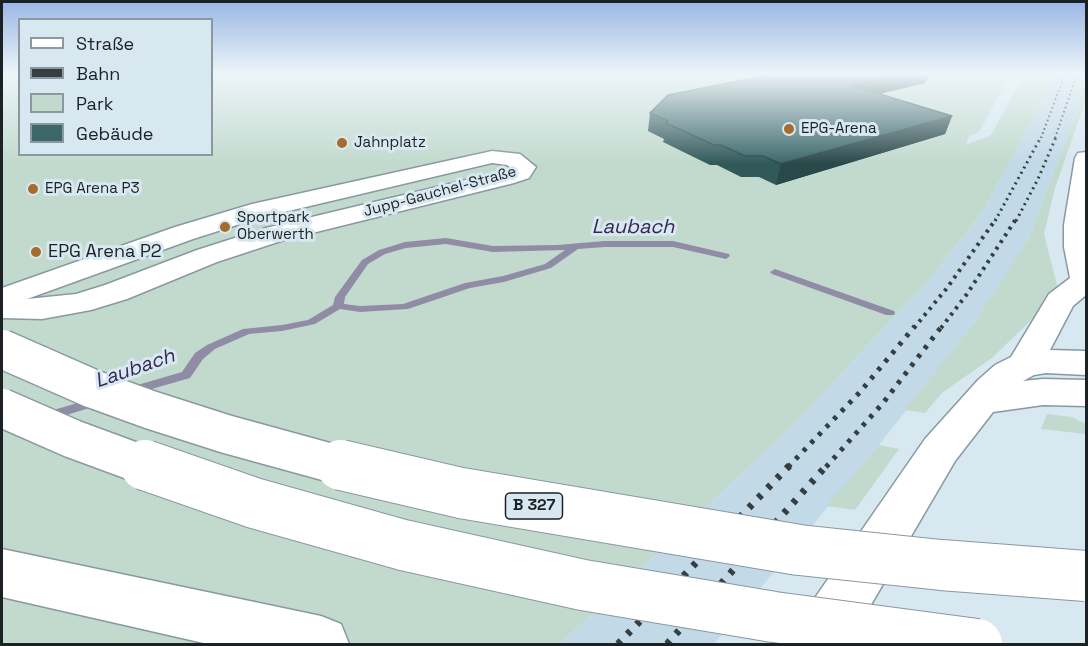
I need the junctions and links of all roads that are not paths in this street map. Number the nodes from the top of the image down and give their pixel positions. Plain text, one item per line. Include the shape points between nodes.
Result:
1 (1086, 158) edge
2 (1086, 282) edge
3 (2, 298) edge
4 (2, 309) edge
5 (2, 349) edge
6 (1086, 363) edge
7 (1024, 365) junction
8 (1086, 393) edge
9 (984, 400) junction
10 (2, 408) edge
11 (2, 573) edge
12 (1086, 576) edge
13 (321, 645) edge
14 (817, 645) edge
15 (977, 645) edge

1 - 2 main road via 1077,225
2 - 7 main road via 1060,301
3 - 4 main road, Jupp-Gauchel-Straße via 252,212 492,157 512,159 525,167 521,173 506,178 275,234 80,303 42,309
5 - 12 main road, B 327, bridge via 93,389 226,434 461,493 799,550
6 - 7 main road via 1046,361
7 - 9 main road via 1008,374
8 - 9 main road via 1025,393
9 - 14 main road via 940,450
10 - 15 main road, bridge via 73,439 189,481 403,545 615,591
11 - 13 main road

